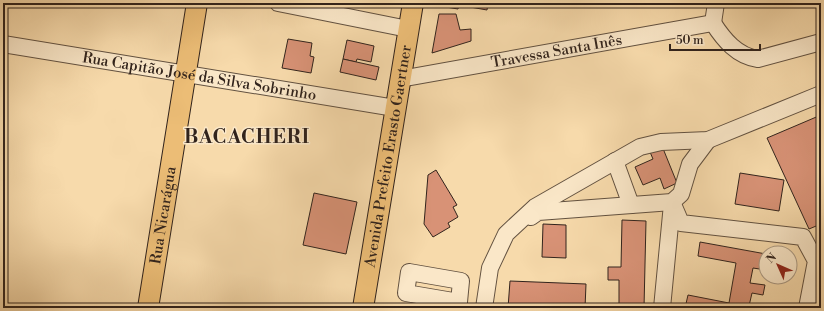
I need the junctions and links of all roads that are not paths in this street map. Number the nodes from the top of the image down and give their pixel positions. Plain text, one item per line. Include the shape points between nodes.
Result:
1 (197, 3) edge
2 (278, 3) edge
3 (413, 3) edge
4 (716, 3) edge
5 (713, 23) junction
6 (408, 29) junction
7 (821, 42) edge
8 (3, 44) edge
9 (186, 74) junction
10 (400, 79) junction
11 (821, 94) edge
12 (396, 108) junction
13 (708, 140) junction
14 (673, 142) junction
15 (615, 161) junction
16 (690, 164) junction
17 (672, 202) junction
18 (631, 205) junction
19 (506, 234) junction
20 (460, 296) dead end
21 (484, 305) edge
22 (148, 308) edge
23 (363, 308) edge
24 (662, 308) edge
25 (807, 308) edge

1 - 9 main road, Rua Nicarágua
2 - 6 street
3 - 6 main road, Avenida Prefeito Erasto Gaertner
4 - 5 street
5 - 7 street via 731,46 750,58 758,59
5 - 10 street, Travessa Santa Inês
6 - 10 main road, Avenida Prefeito Erasto Gaertner
8 - 9 street, Rua Capitão José da Silva Sobrinho
9 - 12 street, Rua Capitão José da Silva Sobrinho
9 - 22 main road, Rua Nicarágua
10 - 12 main road, Avenida Prefeito Erasto Gaertner
11 - 13 street
12 - 23 main road, Avenida Prefeito Erasto Gaertner
13 - 14 street
13 - 16 street
14 - 15 street via 640,147
14 - 16 street
15 - 18 street
15 - 19 street via 535,207
16 - 17 street via 681,194
17 - 18 street
17 - 24 street
17 - 25 street via 682,223 803,237 816,261
18 - 19 street via 538,212
19 - 21 street via 490,268
20 - 21 street

